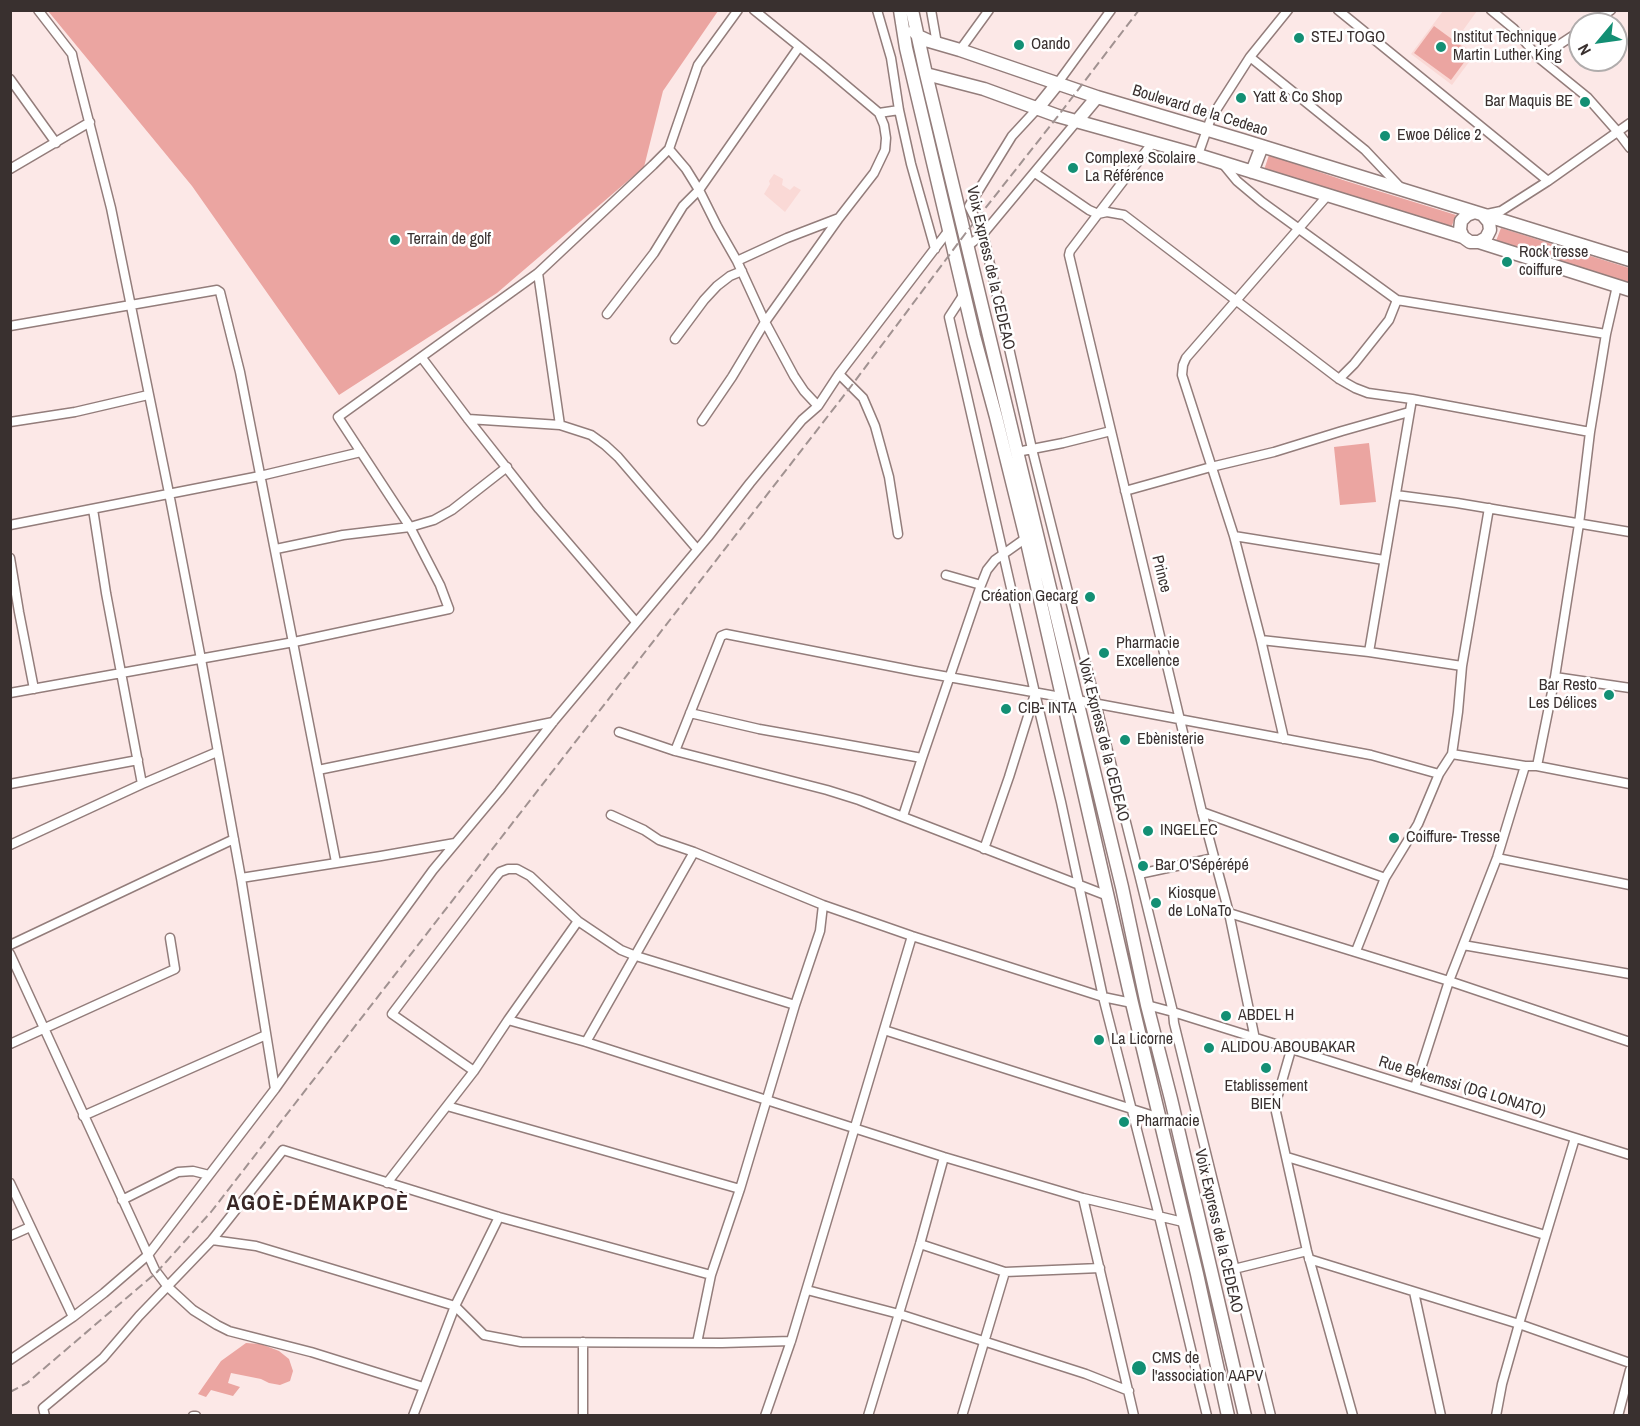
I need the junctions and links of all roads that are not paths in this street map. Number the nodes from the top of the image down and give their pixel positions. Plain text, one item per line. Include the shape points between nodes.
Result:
1 (38, 10) edge
2 (738, 10) edge
3 (754, 10) edge
4 (877, 10) edge
5 (931, 10) edge
6 (989, 10) edge
7 (1111, 10) edge
8 (1288, 10) edge
9 (1338, 10) edge
10 (1491, 10) edge
11 (905, 13) edge
12 (918, 36) junction
13 (1568, 39) edge
14 (937, 44) junction
15 (799, 47) junction
16 (906, 48) junction
17 (960, 50) junction
18 (1250, 57) junction
19 (1539, 58) junction
20 (926, 74) junction
21 (10, 79) edge
22 (1057, 84) junction
23 (1097, 97) junction
24 (1037, 109) junction
25 (899, 110) junction
26 (879, 113) junction
27 (1077, 121) junction
28 (90, 122) junction
29 (1629, 123) edge
30 (1206, 129) junction
31 (1617, 131) junction
32 (1154, 142) junction
33 (56, 143) junction
34 (1262, 146) junction
35 (1629, 147) edge
36 (669, 149) junction
37 (1198, 155) junction
38 (1222, 163) junction
39 (10, 169) edge
40 (1252, 172) junction
41 (1035, 173) junction
42 (1548, 181) junction
43 (699, 190) junction
44 (1402, 190) junction
45 (1327, 196) junction
46 (1098, 213) junction
47 (1479, 214) junction
48 (839, 218) junction
49 (950, 230) junction
50 (1298, 230) junction
51 (982, 234) junction
52 (1463, 237) junction
53 (1479, 242) junction
54 (968, 246) junction
55 (935, 249) junction
56 (1629, 260) edge
57 (737, 261) junction
58 (742, 271) junction
59 (538, 273) junction
60 (1623, 288) edge
61 (964, 294) junction
62 (1236, 300) junction
63 (1396, 300) junction
64 (130, 306) junction
65 (607, 314) dead end
66 (765, 322) junction
67 (10, 326) edge
68 (1606, 334) junction
69 (675, 339) dead end
70 (422, 358) junction
71 (839, 374) junction
72 (1339, 379) junction
73 (148, 395) junction
74 (1412, 399) junction
75 (818, 406) junction
76 (1409, 412) junction
77 (468, 419) junction
78 (702, 421) dead end
79 (10, 422) edge
80 (560, 425) junction
81 (1111, 431) junction
82 (1590, 432) junction
83 (1032, 449) junction
84 (360, 452) junction
85 (1017, 452) junction
86 (1211, 466) junction
87 (507, 467) junction
88 (260, 476) junction
89 (1125, 491) junction
90 (169, 493) junction
91 (1396, 495) junction
92 (1489, 508) junction
93 (93, 509) junction
94 (1579, 524) junction
95 (10, 525) edge
96 (410, 527) junction
97 (1629, 532) edge
98 (897, 534) dead end
99 (1234, 536) junction
100 (1026, 538) junction
101 (276, 549) junction
102 (697, 549) junction
103 (1003, 554) junction
104 (10, 558) edge
105 (1384, 560) junction
106 (946, 575) dead end
107 (981, 585) junction
108 (636, 622) junction
109 (1261, 640) junction
110 (294, 642) junction
111 (1369, 652) junction
112 (201, 659) junction
113 (1462, 666) junction
114 (122, 673) junction
115 (949, 676) junction
116 (1555, 677) junction
117 (1629, 688) edge
118 (34, 689) junction
119 (10, 693) edge
120 (1035, 693) junction
121 (1061, 697) junction
122 (1077, 700) junction
123 (1096, 704) junction
124 (690, 713) junction
125 (1180, 720) junction
126 (553, 722) junction
127 (619, 732) dead end
128 (1284, 739) junction
129 (675, 751) junction
130 (217, 752) junction
131 (1452, 754) junction
132 (922, 758) junction
133 (138, 760) junction
134 (1525, 766) junction
135 (1537, 766) junction
136 (318, 770) junction
137 (1438, 774) junction
138 (1629, 781) edge
139 (10, 784) edge
140 (142, 784) junction
141 (1202, 812) junction
142 (611, 815) dead end
143 (903, 816) junction
144 (234, 839) junction
145 (455, 843) junction
146 (10, 845) edge
147 (984, 849) junction
148 (694, 852) junction
149 (1214, 858) junction
150 (1497, 858) junction
151 (336, 862) junction
152 (1139, 874) junction
153 (241, 878) junction
154 (1385, 878) junction
155 (1078, 885) junction
156 (1629, 885) edge
157 (1108, 896) junction
158 (823, 905) junction
159 (1229, 913) junction
160 (578, 921) junction
161 (912, 936) junction
162 (170, 938) dead end
163 (10, 945) edge
164 (1463, 945) junction
165 (1356, 951) junction
166 (10, 954) edge
167 (636, 956) junction
168 (1629, 974) edge
169 (1449, 981) junction
170 (1103, 997) junction
171 (1132, 1003) junction
172 (795, 1005) junction
173 (1147, 1005) junction
174 (1173, 1012) junction
175 (508, 1020) junction
176 (45, 1028) junction
177 (885, 1030) junction
178 (266, 1035) junction
179 (1255, 1039) junction
180 (586, 1042) junction
181 (1629, 1042) edge
182 (10, 1044) edge
183 (1291, 1050) junction
184 (474, 1071) junction
185 (1415, 1088) junction
186 (275, 1089) junction
187 (766, 1101) junction
188 (447, 1106) junction
189 (1131, 1109) junction
190 (83, 1116) junction
191 (1160, 1118) junction
192 (855, 1129) junction
193 (1575, 1138) junction
194 (1629, 1155) edge
195 (944, 1157) junction
196 (1287, 1158) junction
197 (208, 1175) junction
198 (10, 1182) edge
199 (387, 1183) junction
200 (740, 1189) junction
201 (1083, 1198) junction
202 (122, 1200) junction
203 (1159, 1216) junction
204 (499, 1218) junction
205 (1183, 1222) junction
206 (30, 1227) junction
207 (1545, 1235) junction
208 (10, 1236) edge
209 (212, 1240) junction
210 (920, 1244) junction
211 (148, 1255) junction
212 (1308, 1255) junction
213 (1100, 1268) junction
214 (1234, 1269) junction
215 (1005, 1272) junction
216 (711, 1275) junction
217 (168, 1287) junction
218 (807, 1290) junction
219 (1414, 1292) junction
220 (455, 1306) junction
221 (899, 1314) junction
222 (73, 1317) junction
223 (1519, 1324) junction
224 (792, 1341) junction
225 (984, 1341) junction
226 (583, 1342) junction
227 (697, 1342) junction
228 (10, 1360) edge
229 (1629, 1363) edge
230 (1629, 1370) edge
231 (423, 1387) junction
232 (1129, 1391) junction
233 (45, 1416) edge
234 (413, 1416) edge
235 (583, 1416) edge
236 (765, 1416) edge
237 (868, 1416) edge
238 (962, 1416) edge
239 (1134, 1416) edge
240 (1207, 1416) edge
241 (1228, 1416) edge
242 (1245, 1416) edge
243 (1271, 1416) edge
244 (1353, 1416) edge
245 (1441, 1416) edge
246 (1496, 1416) edge
247 (1618, 1416) edge

1 - 28 street via 72,54
2 - 36 street via 698,65
3 - 15 street
4 - 25 street via 891,58
5 - 14 street
6 - 17 street
7 - 22 street
8 - 18 street
9 - 42 street
10 - 19 street
11 - 12 main road
11 - 16 main road
12 - 14 main road, Boulevard de la Cedeao
12 - 20 main road, Voix Express de la CEDEAO
13 - 19 street
14 - 17 main road, Boulevard de la Cedeao
15 - 26 street
15 - 43 street
16 - 20 main road via 920,60
16 - 49 main road
17 - 22 main road, Boulevard de la Cedeao
18 - 30 street
18 - 44 street via 1365,150
19 - 31 street via 1587,97
20 - 24 main road via 984,89
20 - 54 main road, Voix Express de la CEDEAO
21 - 33 street
22 - 23 main road, Boulevard de la Cedeao
22 - 24 main road
23 - 27 main road
23 - 30 main road, Boulevard de la Cedeao
24 - 27 main road
24 - 51 street via 1012,136 969,206
25 - 26 street
25 - 55 street
26 - 48 street via 884,125 885,150 874,173
27 - 32 main road
27 - 41 street
28 - 33 street
28 - 64 street
29 - 31 street
30 - 34 main road, Boulevard de la Cedeao
30 - 37 street
31 - 35 street
31 - 42 street
32 - 37 main road
32 - 46 street, Prince
33 - 39 street
34 - 40 main road
34 - 44 main road, Boulevard de la Cedeao
36 - 43 street
36 - 59 street
37 - 38 main road
38 - 40 main road
38 - 50 street via 1237,181
40 - 45 main road
41 - 46 street
41 - 51 street
42 - 47 street via 1501,211
43 - 57 street
43 - 65 street via 683,206 654,253
44 - 47 main road, Boulevard de la Cedeao
45 - 50 street
45 - 52 main road
46 - 62 street via 1124,215
46 - 81 street, Prince via 1069,255
47 - 52 main road via 1467,215 1461,221
47 - 53 main road via 1489,222 1490,230
47 - 56 main road, Boulevard de la Cedeao
48 - 57 street
48 - 66 street
49 - 55 street
49 - 61 main road
50 - 62 street
50 - 63 street
51 - 54 street
51 - 83 street
52 - 53 main road
53 - 60 main road
54 - 85 main road, Voix Express de la CEDEAO
55 - 71 street
57 - 58 street
58 - 66 street
58 - 69 street via 717,286
59 - 70 street
59 - 80 street
60 - 68 street
61 - 100 main road
61 - 103 street via 949,318
62 - 72 street
62 - 86 street via 1183,365 1182,375
63 - 68 street
63 - 72 street via 1389,320
64 - 67 street
64 - 73 street
64 - 88 street via 220,292
66 - 75 street via 804,391
66 - 78 street
68 - 82 street
70 - 77 street
70 - 84 street via 338,417
71 - 75 street
71 - 98 street via 863,398 875,426 889,477
72 - 74 street via 1368,393
73 - 79 street
73 - 90 street
74 - 76 street
74 - 82 street
75 - 102 street via 796,427
76 - 86 street via 1274,453
76 - 91 street
77 - 80 street
77 - 87 street
80 - 102 street via 591,435 605,445
81 - 83 street
81 - 89 street, Prince
82 - 94 street
83 - 85 street
83 - 123 street
84 - 88 street
84 - 96 street
85 - 122 main road, Voix Express de la CEDEAO
86 - 89 street
86 - 99 street
87 - 96 street via 452,510
87 - 108 street
88 - 90 street
88 - 101 street
89 - 125 street, Prince
90 - 93 street
90 - 112 street
91 - 92 street
91 - 105 street
92 - 94 street
92 - 113 street
93 - 95 street
93 - 114 street
94 - 97 street
94 - 116 street
96 - 101 street via 354,533
96 - 110 street via 450,609
99 - 105 street
99 - 109 street
100 - 103 street
100 - 121 main road
101 - 110 street
102 - 108 street
103 - 107 street via 987,570
103 - 120 street
104 - 118 street
105 - 111 street
106 - 107 street
107 - 115 street
108 - 126 street
109 - 111 street
109 - 128 street
110 - 112 street
110 - 136 street
111 - 113 street
112 - 114 street
112 - 130 street
113 - 131 street
114 - 118 street
114 - 133 street
115 - 120 street
115 - 124 street via 726,634 721,636
115 - 132 street
116 - 117 street
116 - 135 street
118 - 119 street
120 - 121 street
120 - 147 street
120 - 155 street
121 - 157 main road
122 - 123 street
122 - 173 main road, Voix Express de la CEDEAO
123 - 125 street
123 - 152 street
124 - 129 street
124 - 132 street
125 - 128 street
125 - 141 street, Prince
126 - 136 street
126 - 145 street
127 - 129 street
128 - 137 street via 1371,755
129 - 143 street via 827,790
130 - 140 street
130 - 144 street
131 - 134 street
131 - 137 street
132 - 143 street
133 - 139 street
133 - 140 street
134 - 135 street
134 - 150 street
135 - 138 street
136 - 151 street
137 - 154 street via 1418,824
140 - 146 street
141 - 149 street, Prince
141 - 154 street
142 - 148 street via 659,840
143 - 147 street
144 - 153 street
144 - 163 street
145 - 151 street
145 - 186 street
147 - 155 street
148 - 158 street
148 - 167 street
149 - 152 street
149 - 159 street, Prince
150 - 156 street
150 - 164 street
151 - 153 street
152 - 174 street
153 - 178 street
154 - 165 street
155 - 157 street
155 - 170 street
157 - 171 main road
158 - 161 street
158 - 172 street via 820,931
159 - 165 street
159 - 179 street, Prince
160 - 167 street
160 - 175 street
160 - 184 street via 523,872 500,872 392,1014
161 - 170 street
161 - 177 street
162 - 176 street via 175,969
164 - 168 street
164 - 169 street
165 - 169 street
166 - 176 street
167 - 172 street
167 - 180 street
169 - 181 street
169 - 185 street
170 - 171 street
170 - 189 street
171 - 191 main road
172 - 187 street
173 - 174 street, Rue Bekemssi (DG LONATO)
173 - 242 main road, Voix Express de la CEDEAO
174 - 179 street, Rue Bekemssi (DG LONATO)
174 - 214 street
175 - 180 street
175 - 184 street
176 - 182 street
176 - 190 street
177 - 189 street
177 - 192 street
178 - 186 street
178 - 190 street
179 - 183 street, Rue Bekemssi (DG LONATO)
180 - 187 street
183 - 185 street, Rue Bekemssi (DG LONATO)
183 - 196 street via 1276,1107
184 - 188 street
185 - 193 street, Rue Bekemssi (DG LONATO)
186 - 197 street
187 - 192 street
187 - 200 street
188 - 199 street
188 - 200 street
189 - 191 street
189 - 203 street
190 - 202 street
191 - 205 main road
192 - 195 street
192 - 218 street
193 - 194 street, Rue Bekemssi (DG LONATO)
193 - 207 street
195 - 201 street
195 - 210 street
196 - 207 street
196 - 212 street
197 - 202 street via 178,1172
197 - 211 street
198 - 206 street
199 - 204 street
199 - 209 street via 283,1150
200 - 216 street
201 - 203 street
201 - 213 street
202 - 211 street
203 - 205 street
203 - 240 street
204 - 216 street
204 - 220 street
205 - 241 main road
206 - 208 street
206 - 222 street
207 - 223 street
209 - 217 street
209 - 220 street via 256,1246
210 - 215 street
210 - 221 street
211 - 217 street
211 - 222 street
212 - 214 street
212 - 219 street
212 - 244 street
213 - 215 street
213 - 232 street
214 - 243 street
215 - 225 street
216 - 227 street
217 - 231 street via 193,1310 229,1331
217 - 233 street via 103,1358 43,1408
218 - 221 street
218 - 224 street
219 - 223 street
219 - 245 street
220 - 226 street via 484,1335 521,1342
220 - 231 street
221 - 225 street
221 - 237 street
222 - 228 street
223 - 229 street
223 - 246 street
224 - 227 street
224 - 236 street
225 - 232 street
225 - 238 street
226 - 227 street
226 - 235 street
230 - 247 street
231 - 234 street
232 - 239 street

